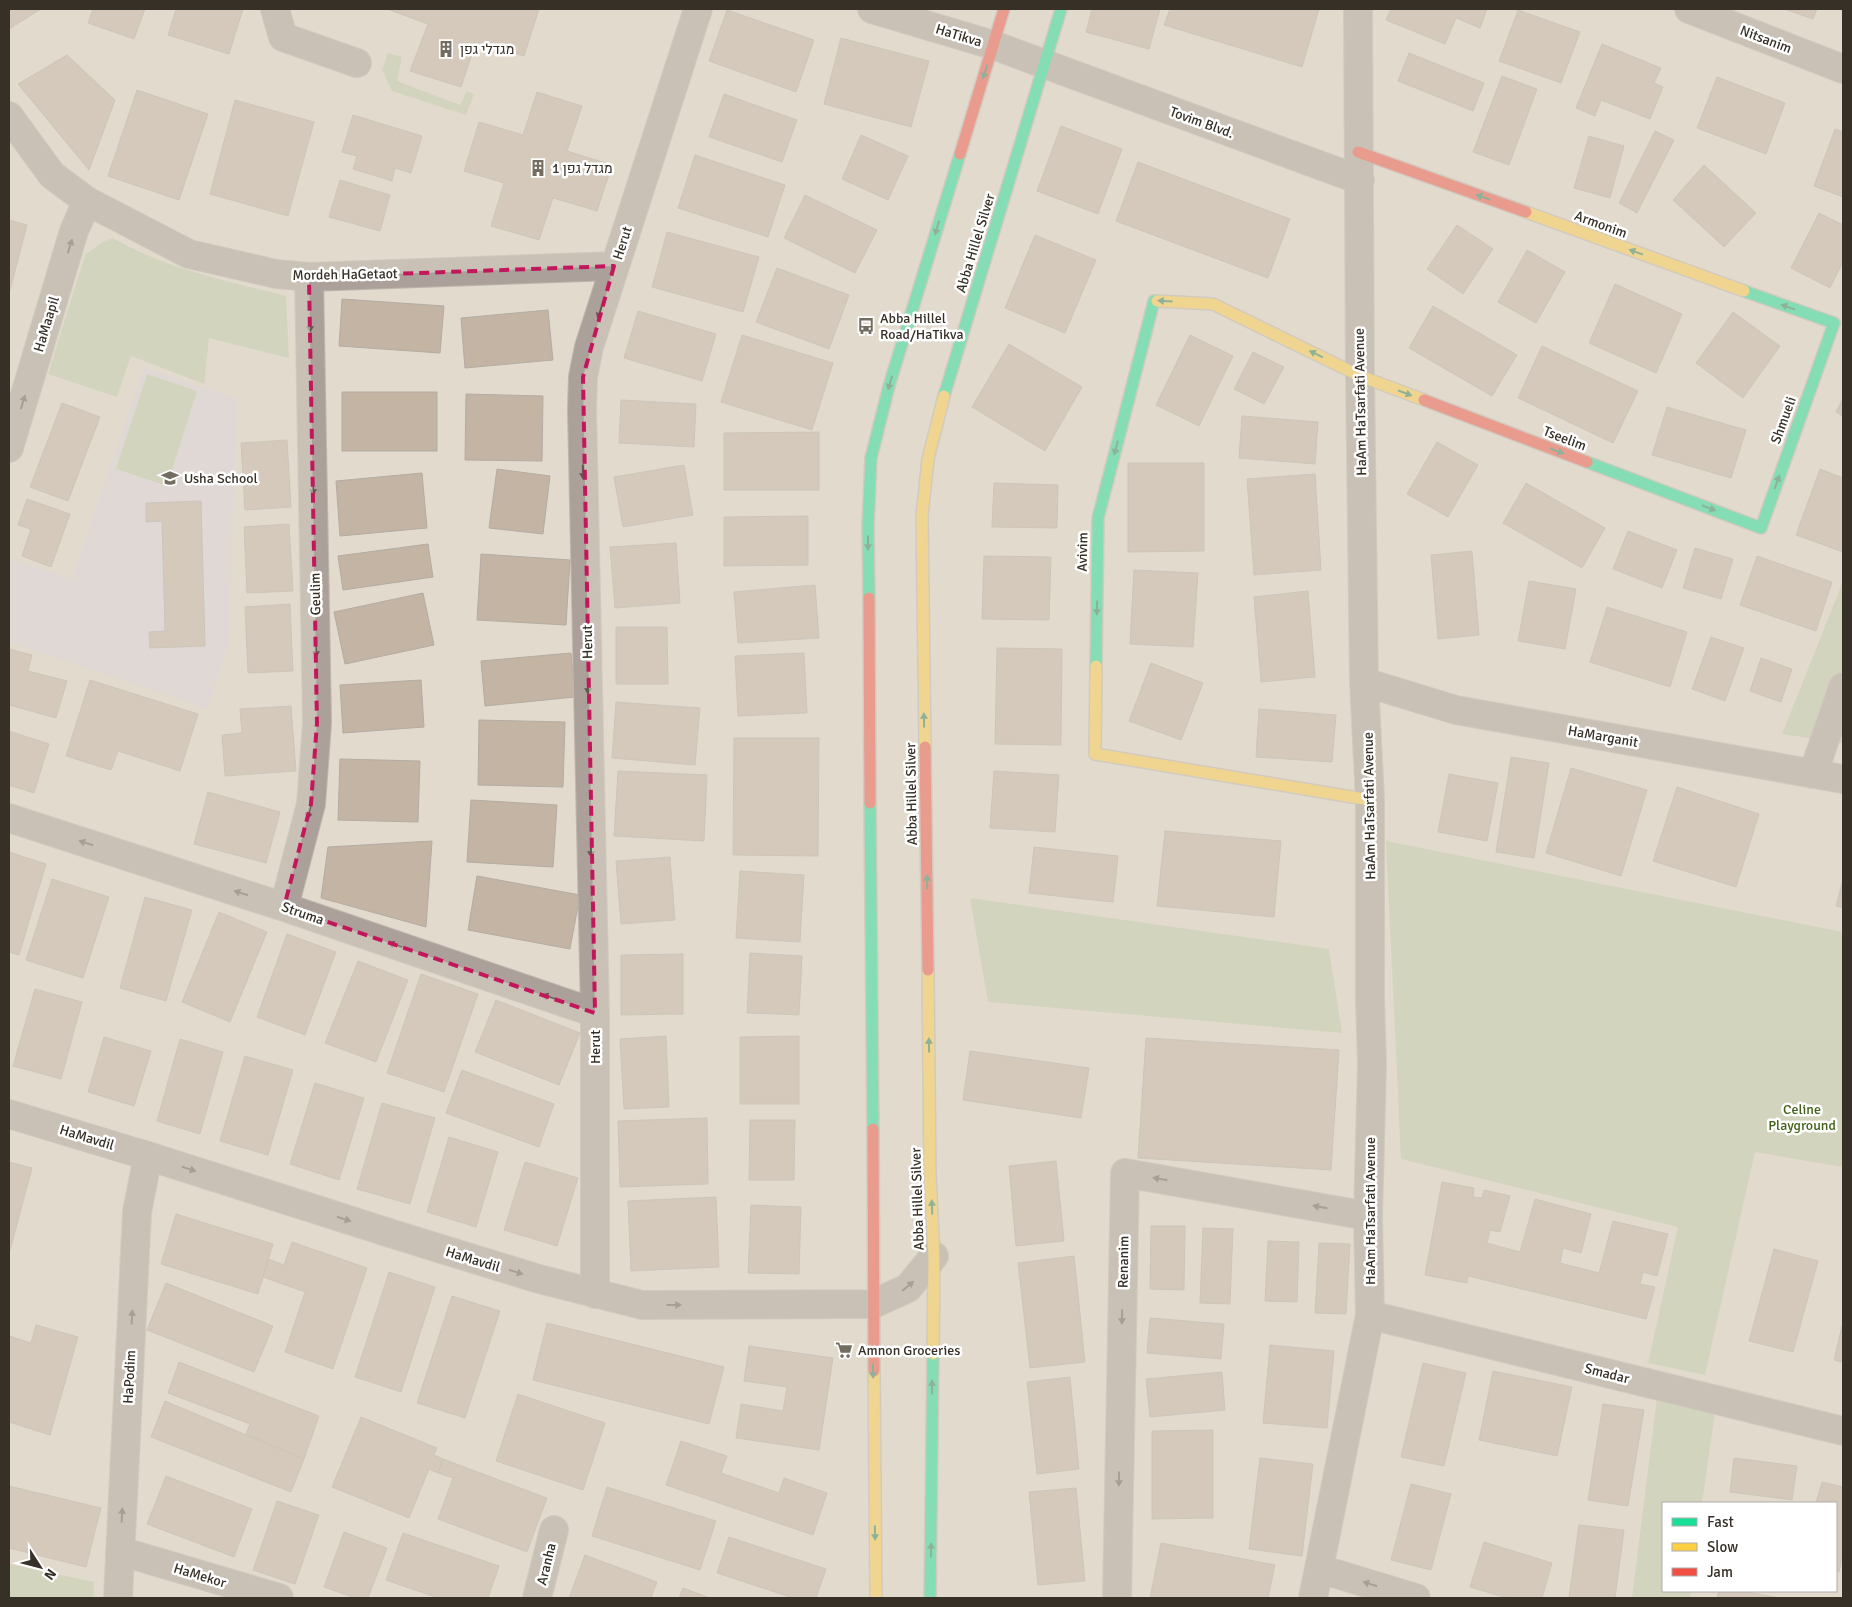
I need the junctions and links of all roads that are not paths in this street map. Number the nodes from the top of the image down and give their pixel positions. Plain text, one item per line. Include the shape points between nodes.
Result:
1 (275, 9) edge
2 (698, 9) edge
3 (872, 9) edge
4 (1004, 9) edge
5 (1062, 9) edge
6 (1358, 9) edge
7 (1689, 9) edge
8 (993, 45) junction
9 (358, 63) dead end
10 (1044, 65) junction
11 (1843, 69) edge
12 (9, 116) edge
13 (1358, 152) junction
14 (1360, 180) junction
15 (87, 201) junction
16 (614, 266) junction
17 (309, 277) junction
18 (1834, 323) joint
19 (1360, 376) junction
20 (9, 448) edge
21 (1761, 528) joint
22 (1364, 682) junction
23 (1843, 686) edge
24 (1813, 774) junction
25 (1843, 779) edge
26 (1370, 800) junction
27 (9, 818) edge
28 (284, 907) junction
29 (595, 1013) junction
30 (9, 1114) edge
31 (148, 1156) junction
32 (1368, 1216) junction
33 (934, 1256) junction
34 (595, 1294) junction
35 (873, 1304) junction
36 (1370, 1315) junction
37 (1843, 1431) edge
38 (554, 1530) dead end
39 (120, 1551) junction
40 (1320, 1569) junction
41 (118, 1598) edge
42 (279, 1598) edge
43 (537, 1598) edge
44 (876, 1598) edge
45 (930, 1598) edge
46 (1117, 1598) edge
47 (1313, 1598) edge
48 (1416, 1598) edge

1 - 9 street via 283,37
2 - 16 street, Herut
3 - 8 street, HaTikva
4 - 8 main road
5 - 10 main road, Abba Hillel Silver
6 - 13 street, HaAm HaTsarfati Avenue
7 - 11 street, Nitsanim
8 - 10 street, HaTikva
8 -> 35 main road via 889,386 871,458 868,536
10 - 14 street, Tovim Blvd.
33 -> 10 main road, Abba Hillel Silver via 930,1174 922,516 928,459 944,397
12 - 15 street, Mordeh HaGetaot via 52,175
13 - 14 street, HaAm HaTsarfati Avenue
18 -> 13 main road, Armonim
14 - 19 street, HaAm HaTsarfati Avenue
15 - 17 street, Mordeh HaGetaot via 189,254 276,274
20 -> 15 street, HaMaapil via 74,231
16 - 17 street, Mordeh HaGetaot
16 -> 29 street, Herut via 583,377
17 -> 28 street, Geulim via 317,723 311,804
21 -> 18 main road, Shmueli
19 -> 21 main road, Tseelim
19 - 22 street, HaAm HaTsarfati Avenue
19 -> 26 main road, Avivim via 1213,304 1154,301 1098,518 1095,754
22 - 24 street, HaMarganit via 1456,710
22 - 26 street, HaAm HaTsarfati Avenue
23 - 24 street
24 - 25 street, HaMarganit
26 - 32 street, HaAm HaTsarfati Avenue via 1372,1064
28 -> 27 street, Struma
29 -> 28 street, Struma
29 - 34 street, Herut
30 - 31 street, HaMavdil
31 -> 34 street, HaMavdil
39 -> 31 street, HaPodim via 137,1212
32 - 36 street, HaAm HaTsarfati Avenue
32 -> 46 street, Renanim via 1125,1173
35 -> 33 street, HaMavdil via 908,1288
45 -> 33 main road, Abba Hillel Silver
34 -> 35 street, HaMavdil via 642,1305
35 -> 44 main road
36 - 37 street, Smadar
36 - 40 street, HaAm HaTsarfati Avenue
38 - 43 street, Aranha
39 - 41 street, HaPodim
39 - 42 street, HaMekor
40 - 47 street, HaAm HaTsarfati Avenue
48 -> 40 street

